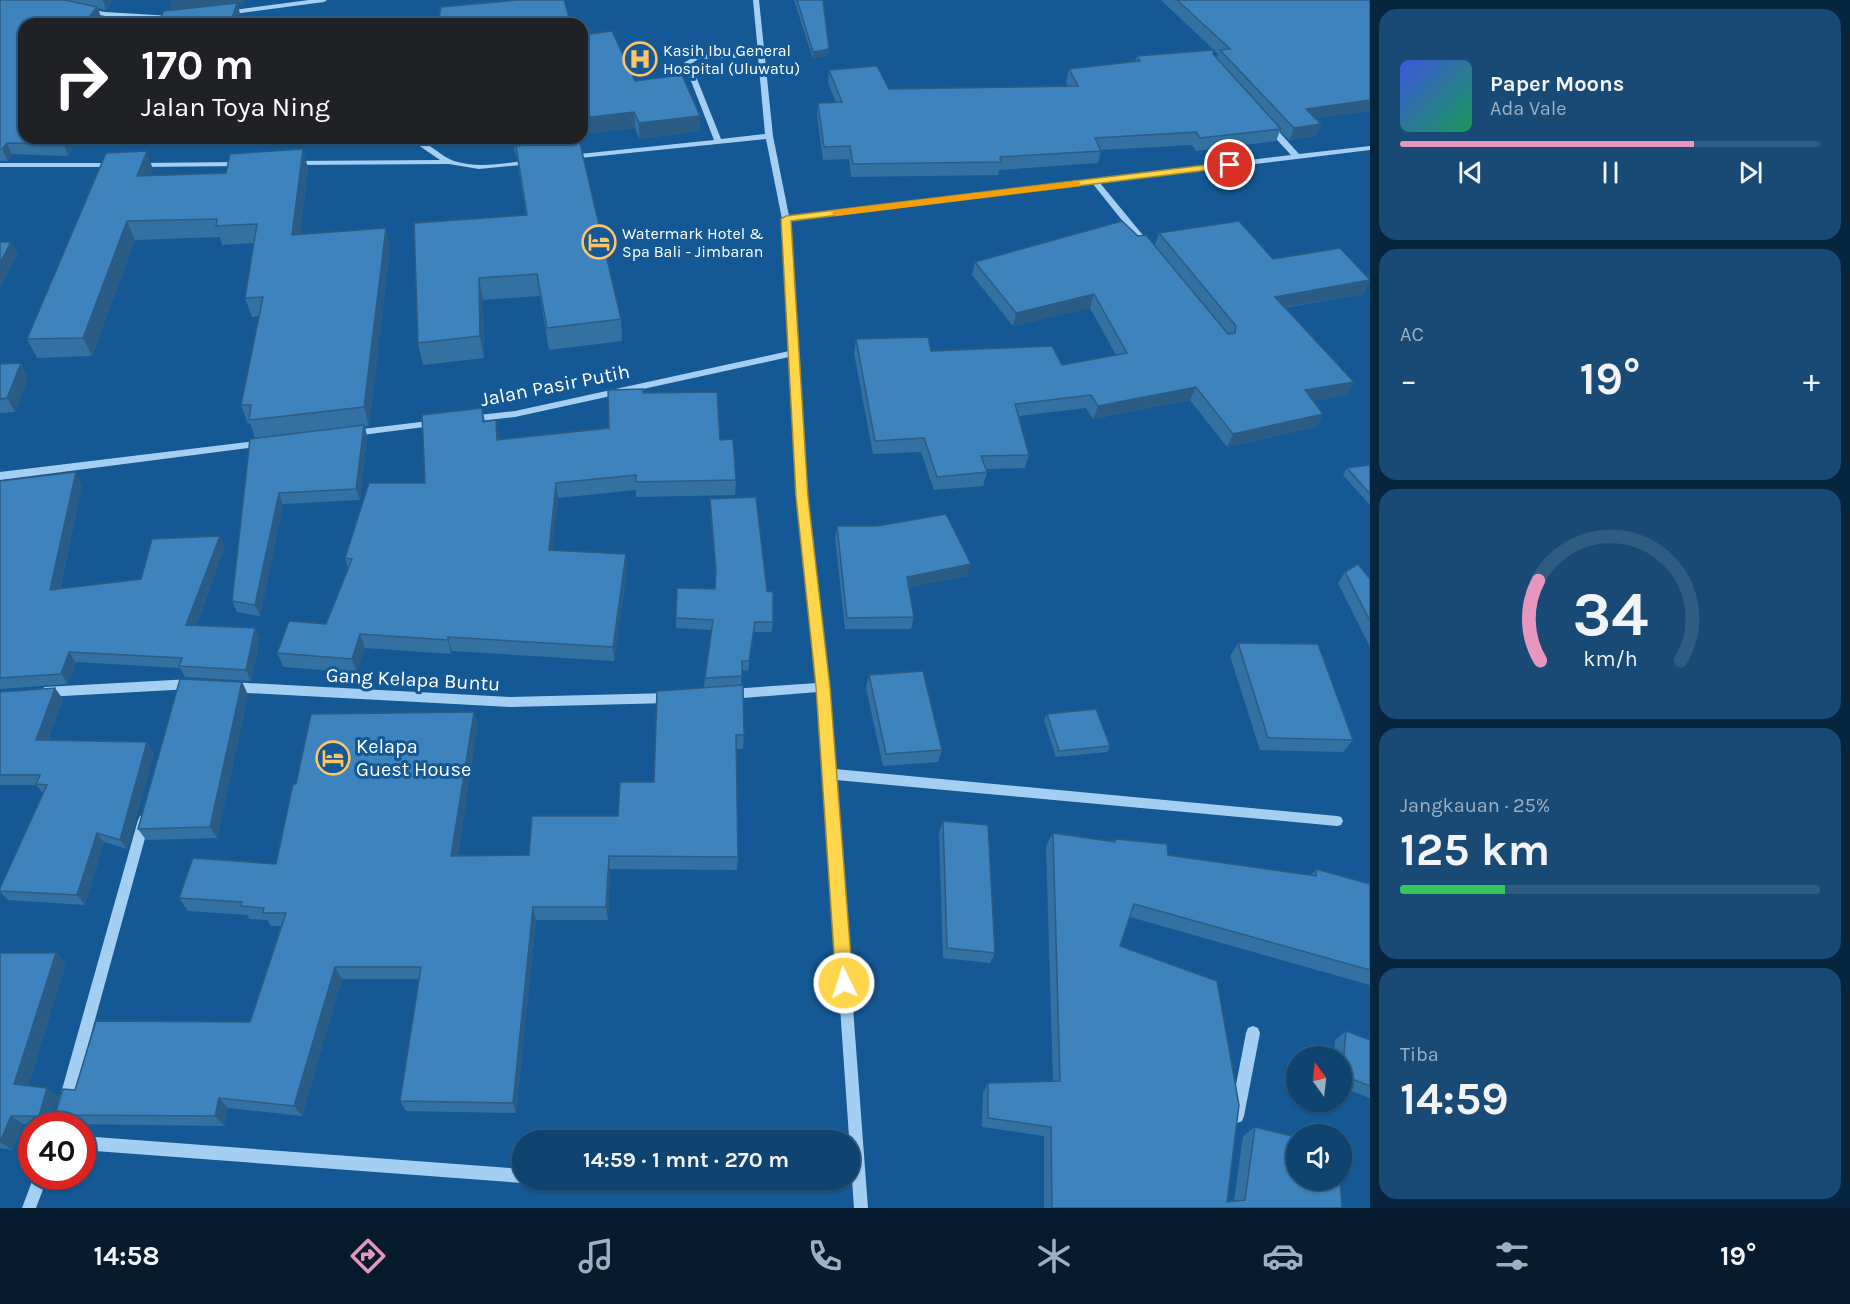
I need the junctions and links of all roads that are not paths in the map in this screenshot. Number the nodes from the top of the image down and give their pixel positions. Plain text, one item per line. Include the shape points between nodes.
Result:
1 (324, 0) edge
2 (756, 0) edge
3 (285, 3) edge
4 (74, 8) edge
5 (105, 14) junction
6 (213, 14) edge
7 (102, 18) edge
8 (179, 18) edge
9 (761, 55) junction
10 (1259, 115) edge
11 (769, 136) junction
12 (718, 141) junction
13 (421, 144) edge
14 (1370, 148) edge
15 (1297, 157) junction
16 (565, 158) edge
17 (542, 160) edge
18 (448, 162) junction
19 (285, 163) edge
20 (250, 164) edge
21 (0, 165) edge
22 (121, 165) edge
23 (133, 165) edge
24 (1095, 182) junction
25 (786, 219) junction
26 (1153, 253) edge
27 (793, 353) junction
28 (456, 421) edge
29 (444, 422) edge
30 (338, 434) edge
31 (269, 442) edge
32 (0, 477) edge
33 (823, 687) junction
34 (34, 693) edge
35 (717, 695) edge
36 (681, 698) edge
37 (829, 774) junction
38 (148, 808) edge
39 (1337, 821) dead end
40 (1254, 1033) dead end
41 (63, 1112) edge
42 (1235, 1130) edge
43 (96, 1144) edge
44 (512, 1175) edge
45 (36, 1190) edge
46 (29, 1208) edge
47 (861, 1208) edge

1 - 3 street
2 - 9 street
3 - 6 street
4 - 5 street
5 - 7 street
5 - 8 street
9 - 11 street
9 - 12 street via 696,57 687,63
10 - 15 street
11 - 12 street
11 - 25 street
12 - 16 street
13 - 18 street
14 - 15 street
15 - 24 street
17 - 18 street via 483,167
18 - 19 street
20 - 23 street
21 - 22 street
24 - 25 street
24 - 26 street
25 - 27 street
27 - 28 street, Jalan Pasir Putih via 515,414
27 - 33 street via 802,497
29 - 30 street
31 - 32 street
33 - 35 street
33 - 37 street
34 - 36 street, Gang Kelapa Buntu via 211,686 510,702
37 - 39 street
37 - 47 street
38 - 41 street
40 - 42 street
43 - 44 street
45 - 46 street

